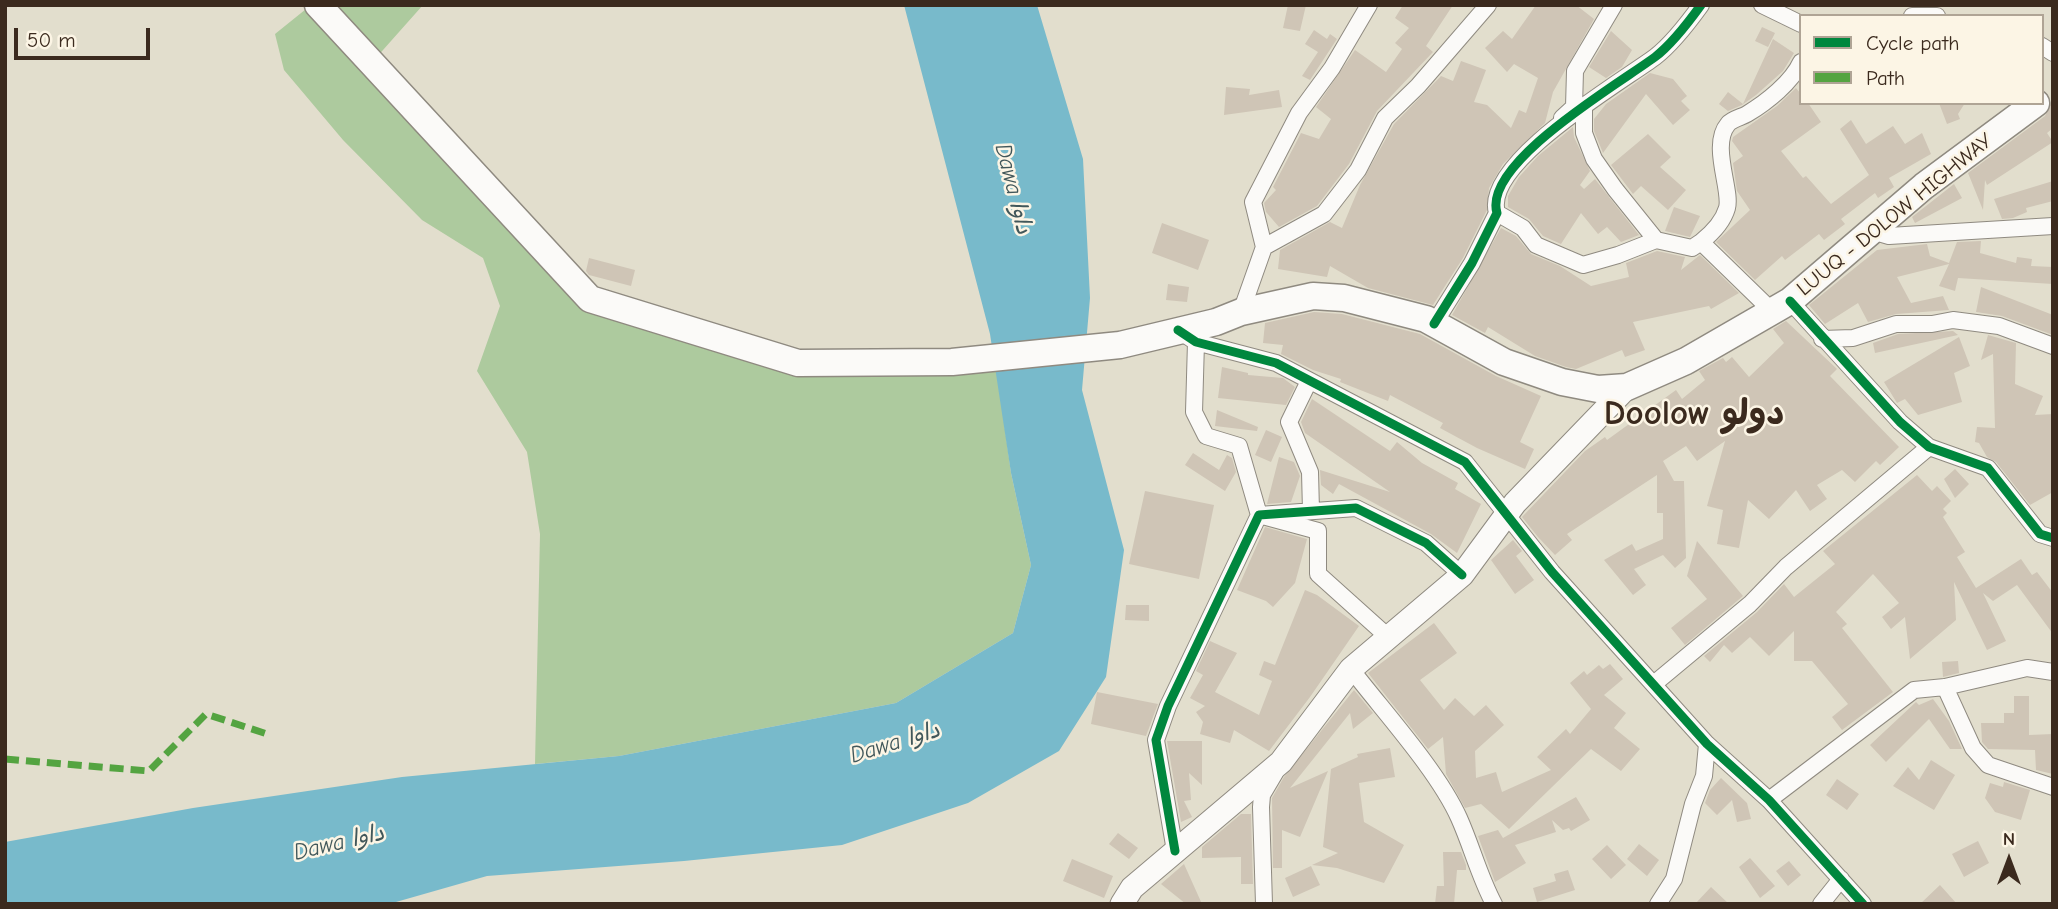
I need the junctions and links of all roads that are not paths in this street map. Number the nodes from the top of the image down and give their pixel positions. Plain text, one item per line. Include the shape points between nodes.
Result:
1 (318, 5) edge
2 (1369, 5) edge
3 (1488, 5) edge
4 (1614, 5) edge
5 (1702, 5) edge
6 (1762, 5) edge
7 (1799, 23) edge
8 (1799, 66) edge
9 (2033, 105) edge
10 (1584, 107) junction
11 (1546, 135) junction
12 (1497, 213) junction
13 (2053, 226) edge
14 (1872, 231) junction
15 (1656, 240) junction
16 (1701, 242) junction
17 (1264, 247) junction
18 (1782, 307) junction
19 (1241, 312) junction
20 (1434, 324) junction
21 (1187, 336) junction
22 (1822, 339) junction
23 (2053, 346) edge
24 (1309, 381) junction
25 (1627, 387) junction
26 (1929, 447) junction
27 (1311, 511) junction
28 (1507, 514) junction
29 (1259, 515) junction
30 (2053, 538) edge
31 (1462, 575) junction
32 (1387, 636) junction
33 (1351, 668) junction
34 (2053, 672) edge
35 (1655, 683) junction
36 (1945, 687) junction
37 (1707, 744) junction
38 (1281, 762) junction
39 (2053, 787) edge
40 (1769, 800) junction
41 (1175, 851) junction
42 (1841, 879) junction
43 (1122, 904) edge
44 (1264, 904) edge
45 (1494, 904) edge
46 (1658, 904) edge
47 (1821, 904) edge
48 (1863, 904) edge

1 - 21 main road, LUUQ - DOLOW HIGHWAY via 590,299 798,363 952,362
2 - 17 street via 1299,113 1253,202
3 - 17 street via 1385,118 1358,170 1324,214
4 - 11 street via 1575,71 1574,107
5 - 10 street via 1657,56
6 - 7 street
8 - 16 street via 1767,99 1728,124 1721,172 1727,207 1713,232
9 - 14 main road, LUUQ - DOLOW HIGHWAY
10 - 11 street
10 - 15 street via 1584,133 1594,159
11 - 12 street via 1504,179 1495,205
12 - 15 street via 1523,228 1536,245 1583,265
12 - 20 street
13 - 14 street via 1889,236
14 - 18 main road, LUUQ - DOLOW HIGHWAY
15 - 16 street via 1692,248
16 - 18 street
17 - 19 street
18 - 22 street
18 - 25 main road, LUUQ - DOLOW HIGHWAY via 1686,361
19 - 20 main road, LUUQ - DOLOW HIGHWAY via 1313,296 1344,298
19 - 21 main road, LUUQ - DOLOW HIGHWAY
20 - 25 main road, LUUQ - DOLOW HIGHWAY via 1504,362 1562,382 1598,389
21 - 24 street via 1276,363
21 - 29 street via 1194,412 1206,436 1239,446
22 - 23 street via 1853,338 1896,324 1953,320 1999,326
22 - 26 street
24 - 27 street via 1289,422 1310,471
24 - 28 street via 1465,461
25 - 28 main road
26 - 30 street via 1988,468 2040,534
26 - 35 street
27 - 29 street
27 - 31 street via 1356,508 1426,543
28 - 31 main road
28 - 35 street via 1552,572
29 - 32 street via 1318,531 1318,574
29 - 41 street via 1156,740
31 - 32 main road
32 - 33 main road
33 - 38 main road
33 - 45 street via 1459,817
34 - 36 street via 2028,668
35 - 37 street
36 - 39 street via 1973,748 1988,765
36 - 40 street via 1914,690
37 - 40 street
37 - 46 street via 1704,776 1674,880
38 - 41 main road
38 - 44 street via 1262,795
40 - 42 street
41 - 43 main road via 1132,888
42 - 47 street
42 - 48 street

